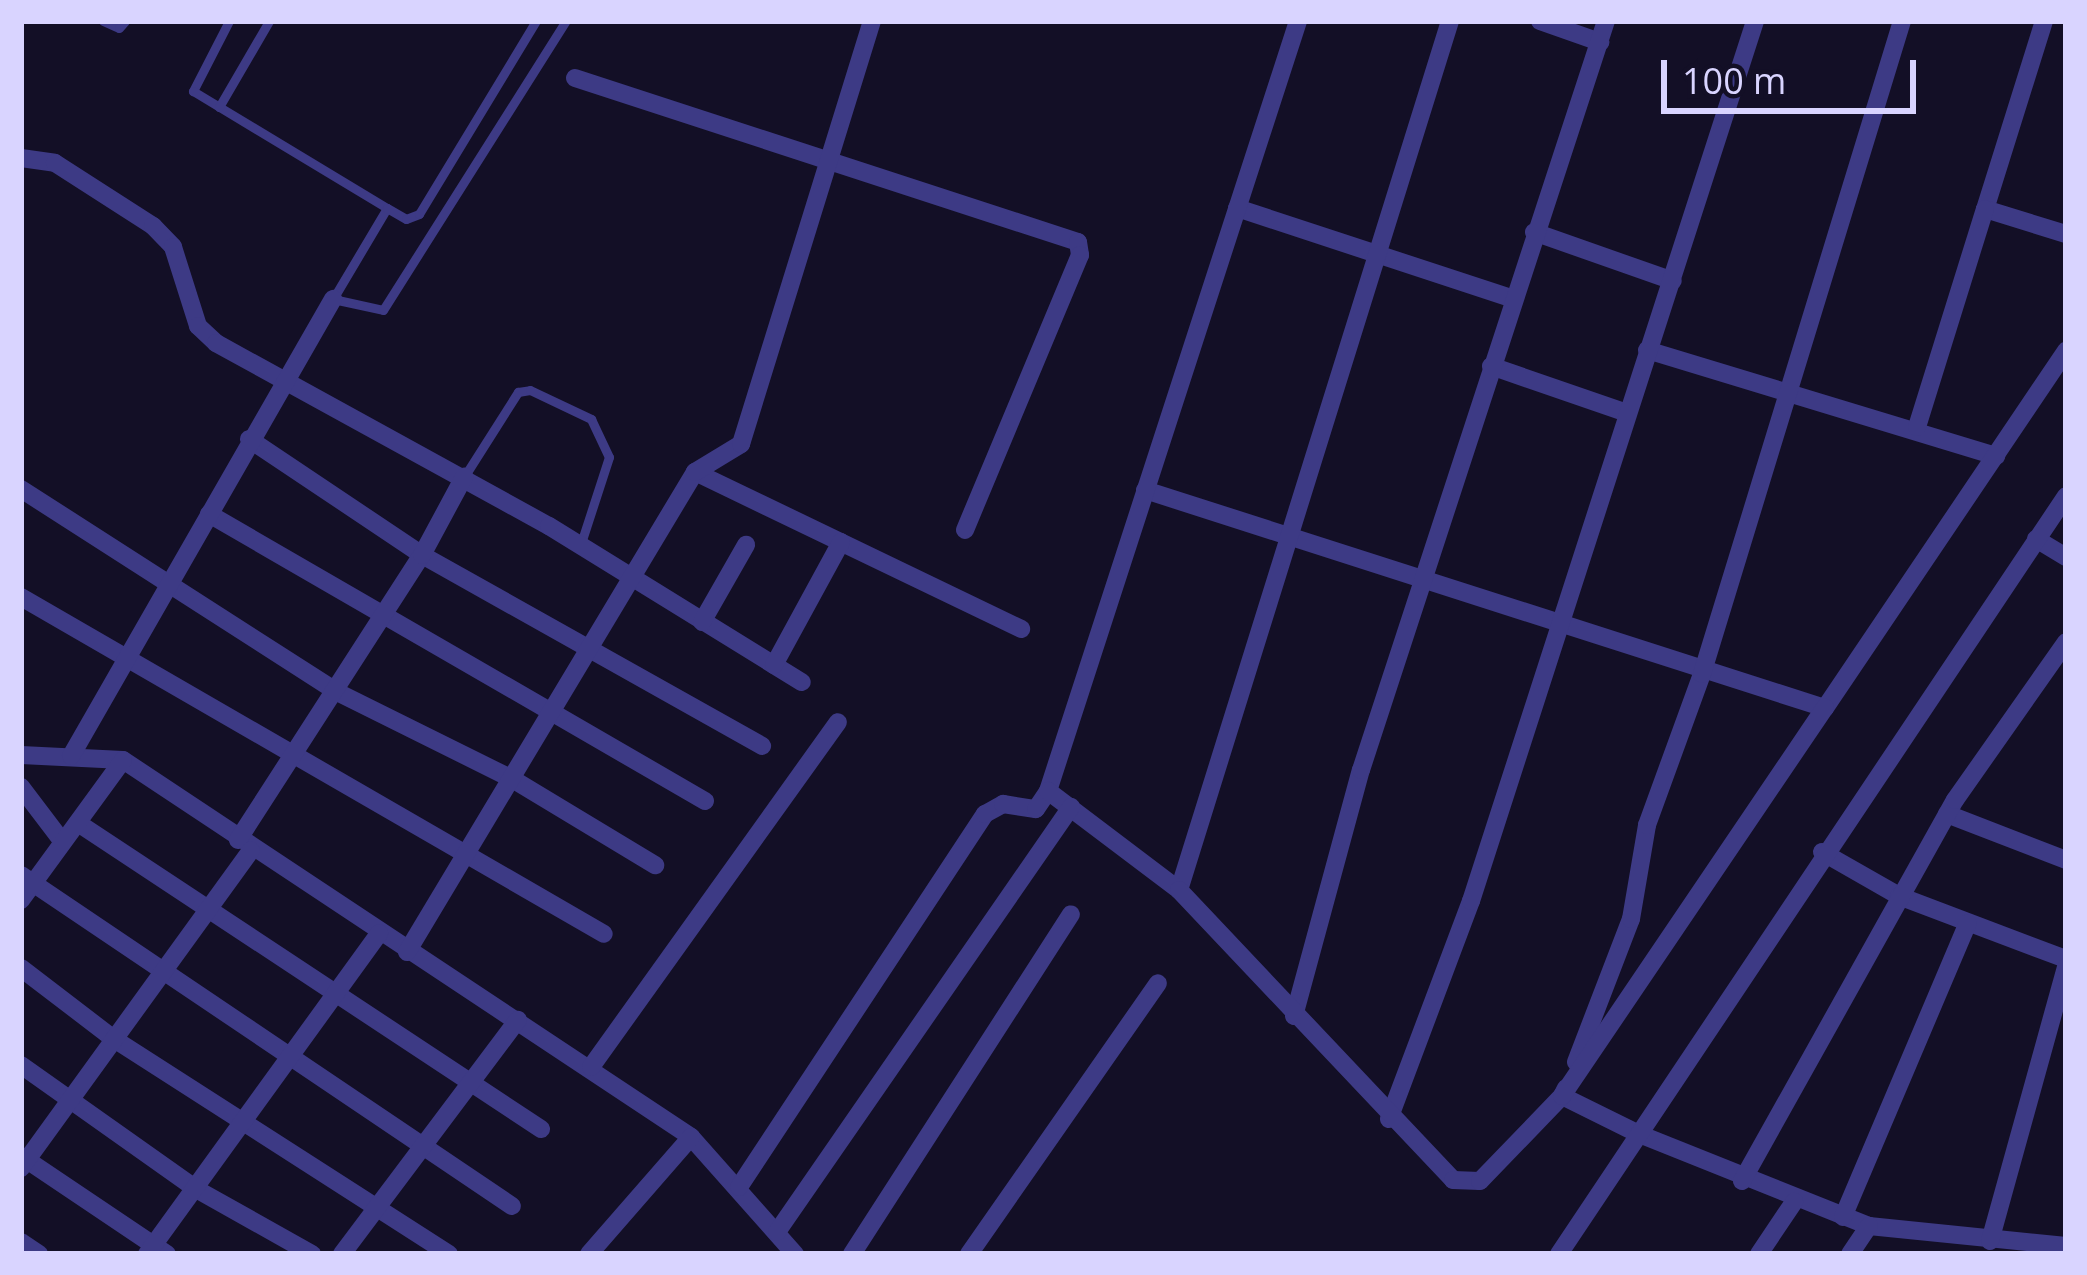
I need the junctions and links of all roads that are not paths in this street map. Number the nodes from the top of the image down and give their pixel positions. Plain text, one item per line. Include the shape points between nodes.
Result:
1 (103, 21) edge
2 (125, 21) edge
3 (230, 21) edge
4 (268, 21) edge
5 (536, 21) edge
6 (566, 21) edge
7 (872, 21) edge
8 (1298, 21) edge
9 (1450, 21) edge
10 (1540, 21) edge
11 (1606, 21) edge
12 (1755, 21) edge
13 (1902, 21) edge
14 (2044, 21) edge
15 (1600, 42) junction
16 (575, 78) dead end
17 (219, 106) junction
18 (21, 158) edge
19 (830, 159) junction
20 (387, 208) junction
21 (1237, 208) junction
22 (1984, 209) junction
23 (1534, 232) junction
24 (2066, 235) edge
25 (1373, 255) junction
26 (1673, 281) junction
27 (332, 299) junction
28 (1513, 299) junction
29 (1647, 350) junction
30 (2066, 351) edge
31 (1491, 366) junction
32 (284, 381) junction
33 (1790, 387) junction
34 (1628, 413) junction
35 (1917, 427) junction
36 (249, 439) junction
37 (1996, 456) junction
38 (695, 472) junction
39 (464, 477) junction
40 (21, 489) edge
41 (1145, 490) junction
42 (2066, 496) edge
43 (209, 514) junction
44 (965, 530) dead end
45 (1286, 536) junction
46 (2036, 539) junction
47 (841, 542) junction
48 (746, 545) dead end
49 (580, 546) junction
50 (422, 556) junction
51 (2066, 557) edge
52 (631, 579) junction
53 (165, 582) junction
54 (1423, 583) junction
55 (21, 597) edge
56 (381, 617) junction
57 (703, 622) junction
58 (1559, 628) junction
59 (1021, 629) dead end
60 (2066, 642) edge
61 (591, 646) junction
62 (124, 660) junction
63 (774, 665) junction
64 (1702, 674) junction
65 (802, 682) dead end
66 (337, 692) junction
67 (1825, 708) junction
68 (554, 712) junction
69 (838, 722) dead end
70 (762, 746) dead end
71 (21, 755) edge
72 (71, 756) junction
73 (295, 759) junction
74 (123, 760) junction
75 (514, 780) junction
76 (21, 787) edge
77 (1048, 791) junction
78 (705, 801) dead end
79 (1071, 808) junction
80 (1947, 814) junction
81 (78, 823) junction
82 (62, 841) junction
83 (244, 845) junction
84 (1822, 852) junction
85 (2066, 860) edge
86 (467, 862) junction
87 (655, 865) dead end
88 (27, 879) edge
89 (1178, 890) junction
90 (1899, 896) junction
91 (21, 900) edge
92 (207, 911) junction
93 (1071, 914) dead end
94 (1968, 923) junction
95 (379, 933) junction
96 (604, 934) dead end
97 (407, 952) junction
98 (2066, 963) edge
99 (21, 968) edge
100 (163, 974) junction
101 (1158, 983) dead end
102 (335, 994) junction
103 (1294, 1016) junction
104 (518, 1020) junction
105 (114, 1039) junction
106 (290, 1057) junction
107 (21, 1065) edge
108 (591, 1067) junction
109 (469, 1083) junction
110 (1562, 1096) junction
111 (68, 1099) junction
112 (1389, 1119) junction
113 (244, 1123) junction
114 (541, 1129) dead end
115 (1639, 1134) junction
116 (691, 1137) junction
117 (423, 1143) junction
118 (23, 1162) edge
119 (1742, 1180) junction
120 (739, 1186) junction
121 (196, 1189) junction
122 (1794, 1202) junction
123 (378, 1206) junction
124 (512, 1206) dead end
125 (1843, 1217) junction
126 (1869, 1226) junction
127 (777, 1232) junction
128 (1947, 1234) junction
129 (1990, 1240) junction
130 (21, 1242) edge
131 (2066, 1246) edge
132 (2026, 1248) edge
133 (156, 1252) edge
134 (39, 1254) edge
135 (312, 1254) edge
136 (342, 1254) edge
137 (449, 1254) edge
138 (589, 1254) edge
139 (796, 1254) edge
140 (851, 1254) edge
141 (969, 1254) edge
142 (1558, 1254) edge
143 (1759, 1254) edge
144 (1850, 1254) edge
145 (1934, 1254) edge

1 - 2 lane via 119,28
3 - 17 lane via 192,84
4 - 17 lane
5 - 20 lane via 419,214 406,219
6 - 27 lane via 391,306
7 - 19 street
8 - 21 street
9 - 25 street
10 - 15 street
11 - 15 street
12 - 26 street
13 - 33 street
14 - 22 street
15 - 23 street
16 - 19 street
17 - 20 lane
18 - 32 street via 56,163 153,226 186,271 199,326
19 - 38 street via 747,433 728,458
19 - 44 street via 1078,242 1080,255
20 - 27 lane
21 - 25 street
21 - 41 street
22 - 24 street
22 - 35 street
23 - 26 street
23 - 28 street
25 - 28 street
25 - 45 street
26 - 29 street
27 - 32 street
28 - 31 street
29 - 33 street
29 - 34 street
30 - 37 street
31 - 34 street
31 - 54 street
32 - 36 street
32 - 39 street
33 - 35 street
33 - 64 street
34 - 58 street
35 - 37 street
36 - 43 street
36 - 50 street
37 - 67 street
38 - 47 street
38 - 52 street
39 - 49 street
39 - 49 lane via 518,392 530,390 591,419 609,457
39 - 50 street
40 - 53 street
41 - 45 street
41 - 77 street
42 - 46 street
43 - 53 street
43 - 56 street
45 - 54 street
45 - 89 street
46 - 51 street
46 - 84 street
47 - 59 street
47 - 63 street
48 - 57 street
49 - 52 street
50 - 56 street
50 - 61 street
52 - 57 street
52 - 61 street
53 - 62 street
53 - 66 street
54 - 58 street
54 - 103 street
55 - 62 street
56 - 66 street
56 - 68 street
57 - 63 street
58 - 64 street
58 - 112 street via 1471,902
60 - 80 street
61 - 68 street
61 - 70 street
62 - 72 street
62 - 73 street
63 - 65 street
64 - 67 street
64 - 110 street via 1638,856 1631,919
66 - 73 street
66 - 75 street
67 - 110 street
68 - 75 street
68 - 78 street
69 - 108 street
71 - 72 street
72 - 74 street
73 - 83 street
73 - 86 street
74 - 81 street
74 - 83 street
75 - 86 street
75 - 87 street
76 - 82 street
77 - 79 street
77 - 120 street via 1036,809 1003,804 985,814
79 - 89 street
79 - 127 street
80 - 85 street
80 - 90 street
81 - 82 street
81 - 92 street
82 - 88 street
83 - 92 street
83 - 95 street
84 - 90 street
84 - 115 street
86 - 96 street
86 - 97 street
88 - 91 street
88 - 100 street
89 - 103 street
90 - 94 street
90 - 119 street
92 - 100 street
92 - 102 street
93 - 140 street
94 - 98 street
94 - 125 street
95 - 97 street
95 - 102 street
97 - 104 street
98 - 129 street
99 - 105 street
100 - 105 street
100 - 106 street
101 - 141 street
102 - 106 street
102 - 109 street
103 - 112 street
104 - 108 street
104 - 109 street
105 - 111 street
105 - 113 street
106 - 113 street
106 - 117 street
107 - 111 street
108 - 116 street
109 - 114 street
109 - 117 street
110 - 112 street via 1497,1168 1465,1184
110 - 115 street
111 - 118 street
111 - 121 street
113 - 121 street
113 - 123 street
115 - 119 street
115 - 142 street
116 - 120 street
116 - 138 street
117 - 123 street
117 - 124 street
118 - 133 street
119 - 122 street
120 - 127 street
121 - 133 street
121 - 135 street
122 - 125 street
122 - 143 street
123 - 136 street
123 - 137 street
125 - 126 street
126 - 128 street
126 - 144 street
127 - 139 street
128 - 129 street
128 - 145 street
129 - 132 street
130 - 134 street
131 - 132 street

